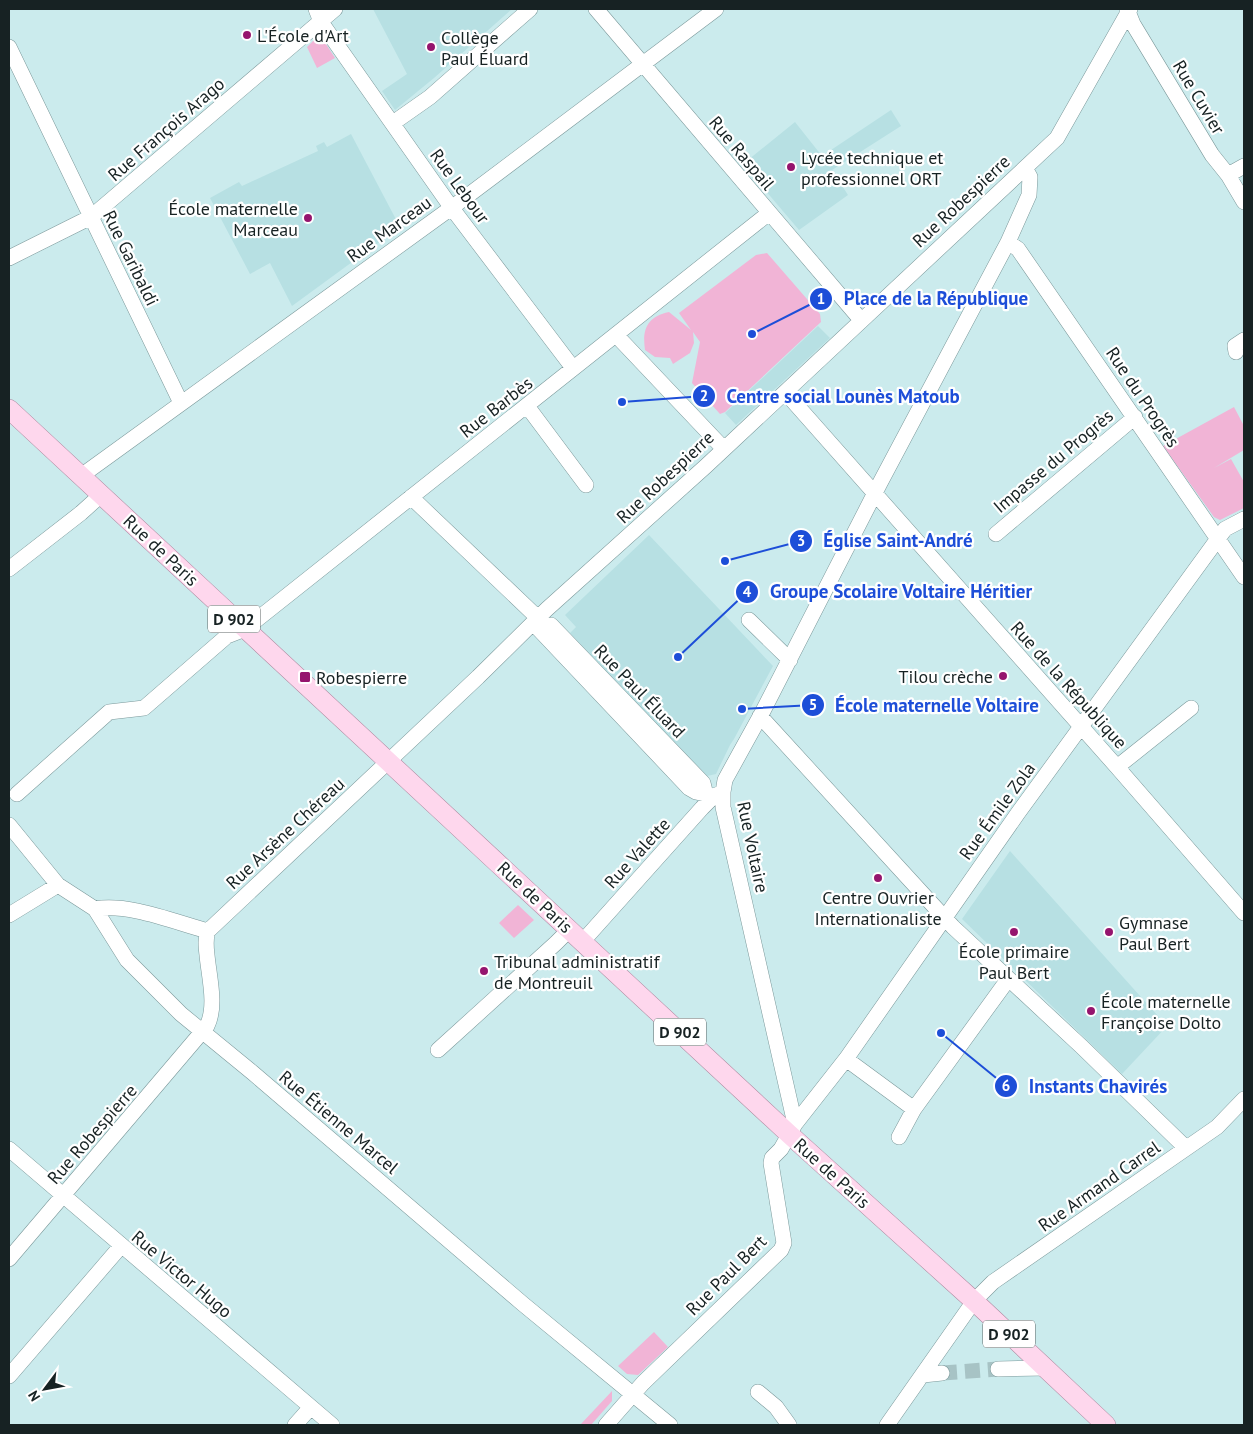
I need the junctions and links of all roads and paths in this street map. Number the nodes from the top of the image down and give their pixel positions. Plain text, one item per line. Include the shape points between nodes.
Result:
1 (335, 9) edge
2 (530, 9) edge
3 (596, 9) edge
4 (716, 9) edge
5 (1128, 10) edge
6 (318, 15) edge
7 (9, 47) edge
8 (642, 64) junction
9 (393, 124) junction
10 (1244, 166) edge
11 (1025, 168) junction
12 (1228, 175) junction
13 (1244, 202) edge
14 (451, 208) junction
15 (769, 213) junction
16 (91, 218) junction
17 (1008, 242) junction
18 (9, 258) edge
19 (862, 320) junction
20 (616, 335) junction
21 (573, 368) junction
22 (785, 392) junction
23 (181, 403) junction
24 (528, 406) junction
25 (9, 409) edge
26 (1135, 417) junction
27 (724, 449) junction
28 (81, 476) junction
29 (586, 485) dead end
30 (102, 494) junction
31 (875, 494) junction
32 (411, 497) junction
33 (1244, 519) edge
34 (996, 534) dead end
35 (1217, 539) junction
36 (9, 569) edge
37 (1244, 577) edge
38 (749, 620) dead end
39 (536, 624) junction
40 (245, 629) junction
41 (790, 660) junction
42 (1191, 708) dead end
43 (760, 716) junction
44 (1081, 727) junction
45 (388, 761) junction
46 (1117, 767) junction
47 (17, 794) dead end
48 (714, 794) junction
49 (9, 825) edge
50 (58, 885) junction
51 (95, 909) junction
52 (1244, 914) edge
53 (9, 915) edge
54 (945, 918) junction
55 (208, 931) junction
56 (576, 935) junction
57 (1010, 980) junction
58 (203, 1033) junction
59 (438, 1050) dead end
60 (846, 1059) junction
61 (1244, 1099) edge
62 (914, 1109) junction
63 (792, 1129) junction
64 (899, 1137) dead end
65 (1186, 1148) junction
66 (9, 1150) edge
67 (63, 1196) junction
68 (121, 1246) junction
69 (9, 1259) edge
70 (974, 1301) junction
71 (1045, 1368) junction
72 (998, 1369) tunnel mouth
73 (942, 1373) tunnel mouth
74 (923, 1375) junction
75 (9, 1376) edge
76 (758, 1392) dead end
77 (633, 1393) junction
78 (311, 1407) junction
79 (296, 1425) edge
80 (332, 1425) edge
81 (606, 1425) edge
82 (670, 1425) edge
83 (788, 1425) edge
84 (887, 1425) edge
85 (1106, 1425) edge

1 - 6 street, Rue François Arago
2 - 9 street via 430,97
3 - 8 street, Rue Raspail
4 - 8 street, Rue Marceau
5 - 11 street, Rue Robespierre via 1057,138
5 - 12 street, Rue Cuvier via 1133,24 1212,155
6 - 9 street, Rue Lebour
6 - 16 street, Rue François Arago
7 - 16 street, Rue Garibaldi
8 - 14 street, Rue Marceau
8 - 15 street, Rue Raspail
9 - 14 street, Rue Lebour
10 - 12 street
11 - 17 street, Rue Voltaire via 1030,177 1029,196
11 - 19 street, Rue Robespierre
12 - 13 street, Rue Cuvier
14 - 21 street, Rue Lebour
14 - 23 street, Rue Marceau
15 - 19 street, Rue Raspail
15 - 20 street, Rue Barbès
16 - 18 street, Rue François Arago
16 - 23 street, Rue Garibaldi
17 - 26 street, Rue du Progrès via 1018,249
17 - 31 street, Rue Voltaire
19 - 22 street, Rue Robespierre
20 - 21 street, Rue Barbès
20 - 27 street
21 - 24 street, Rue Barbès
22 - 27 street, Rue Robespierre
22 - 31 street, Rue de la République
23 - 28 street, Rue Marceau
24 - 29 street
24 - 32 street, Rue Barbès
25 - 28 main road, Rue de Paris / D 902
26 - 34 street, Impasse du Progrès
26 - 35 street, Rue du Progrès
27 - 39 street, Rue Robespierre
28 - 30 main road, Rue de Paris / D 902
30 - 36 street
30 - 40 main road, Rue de Paris / D 902
31 - 41 street, Rue Voltaire
31 - 44 street, Rue de la République
32 - 39 street, Rue Paul Éluard
32 - 40 street, Rue Barbès
33 - 35 street, Rue Émile Zola via 1225,529
35 - 37 street, Rue du Progrès
35 - 44 street, Rue Émile Zola
38 - 41 street
39 - 45 street, Rue Robespierre
39 - 48 street, Rue Paul Éluard via 689,788
40 - 45 main road, Rue de Paris / D 902
40 - 47 street, Rue Barbès via 227,636 144,708 109,712
41 - 43 street, Rue Voltaire
42 - 46 street
43 - 48 street, Rue Voltaire via 726,780
43 - 54 street
44 - 46 street, Rue de la République
44 - 54 street, Rue Émile Zola
45 - 55 street, Rue Arsène Chéreau
45 - 56 main road, Rue de Paris / D 902
46 - 52 street, Rue de la République
48 - 56 street, Rue Valette
48 - 63 street, Rue Voltaire via 723,807
49 - 50 street, Rue Étienne Marcel
50 - 51 street, Rue Étienne Marcel
50 - 53 street
51 - 55 street via 136,911
51 - 58 street, Rue Étienne Marcel via 127,960
54 - 57 street
54 - 60 street, Rue Émile Zola
55 - 58 street via 205,942 211,1019
56 - 59 street, Rue Valette via 560,940
56 - 63 main road, Rue de Paris / D 902
57 - 62 street
57 - 65 street
58 - 67 street, Rue Robespierre
58 - 77 street, Rue Étienne Marcel
60 - 62 street
60 - 63 street, Rue Émile Zola
61 - 65 street, Rue Armand Carrel via 1217,1127
62 - 64 street
63 - 70 main road, Rue de Paris / D 902
63 - 77 street, Rue Paul Bert via 771,1163 784,1244 781,1250
65 - 70 street, Rue Armand Carrel via 993,1282
66 - 67 street, Rue Victor Hugo
67 - 68 street, Rue Victor Hugo
67 - 69 street, Rue Robespierre
68 - 75 street
68 - 78 street, Rue Victor Hugo
70 - 71 main road, Rue de Paris / D 902
70 - 74 street, Rue Armand Carrel
71 - 72 street
71 - 85 main road, Rue de Paris / D 902
73 - 74 street
74 - 84 street, Rue Armand Carrel
76 - 83 street via 776,1407
77 - 81 street
77 - 82 street, Rue Étienne Marcel
78 - 79 street
78 - 80 street, Rue Victor Hugo

